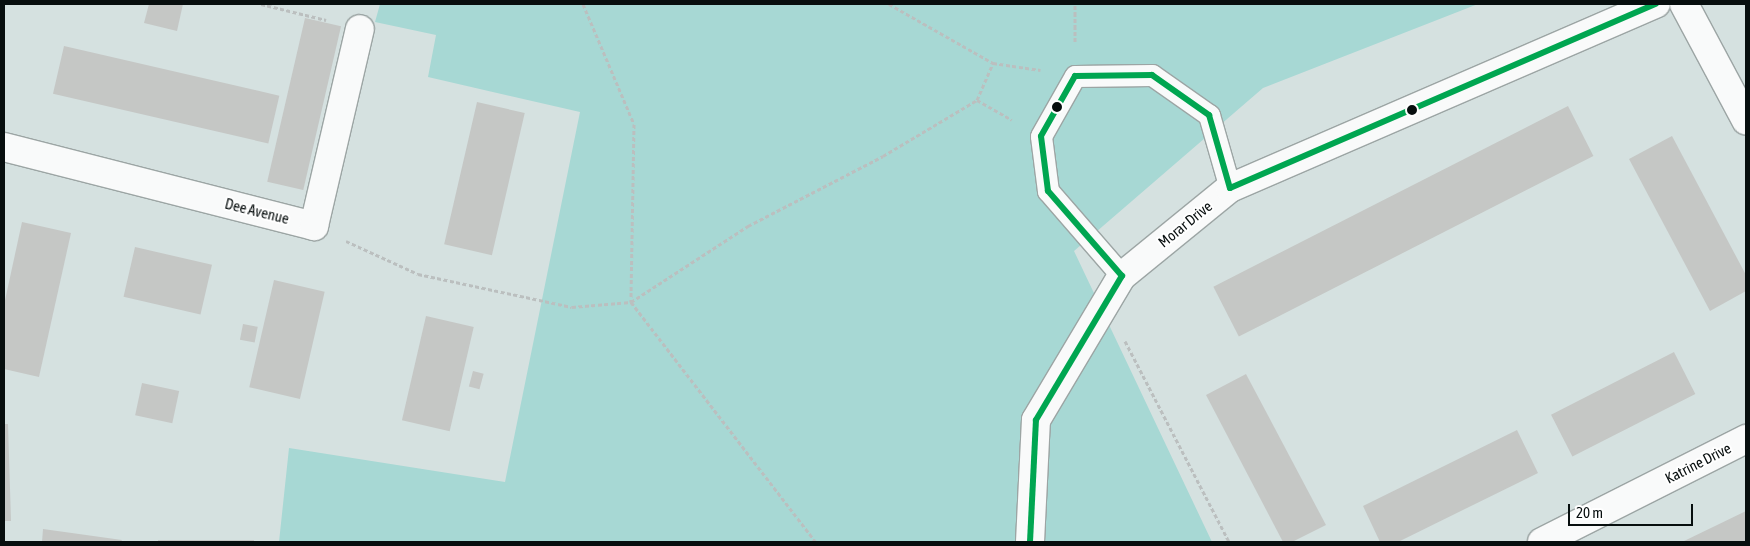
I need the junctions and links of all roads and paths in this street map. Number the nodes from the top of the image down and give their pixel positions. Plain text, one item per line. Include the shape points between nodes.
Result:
1 (261, 4) edge
2 (583, 4) edge
3 (890, 4) edge
4 (1075, 4) edge
5 (1656, 4) edge
6 (1684, 4) edge
7 (360, 29) joint
8 (993, 63) junction
9 (1075, 76) junction
10 (977, 100) junction
11 (1746, 120) edge
12 (1040, 136) junction
13 (4, 147) edge
14 (1230, 188) junction
15 (314, 226) junction
16 (1122, 276) junction
17 (632, 302) junction
18 (1105, 303) junction
19 (1746, 439) edge
20 (816, 542) edge
21 (1030, 542) edge
22 (1229, 542) edge
23 (1542, 542) edge

1 - 7 path
2 - 17 path via 634,124
3 - 8 path
4 - 9 path
5 - 14 street, Morar Drive
6 - 11 street
7 - 15 street
8 - 9 path
8 - 10 path
9 - 12 lane
9 - 14 lane via 1152,75 1208,115
10 - 12 path
10 - 17 path via 883,156 748,226
12 - 16 lane via 1048,191
13 - 15 street, Dee Avenue
14 - 16 street, Morar Drive
15 - 17 path via 418,274 572,307
16 - 18 street, Morar Drive
17 - 20 path
18 - 21 street, Morar Drive via 1036,420
18 - 22 path
19 - 23 street, Katrine Drive

